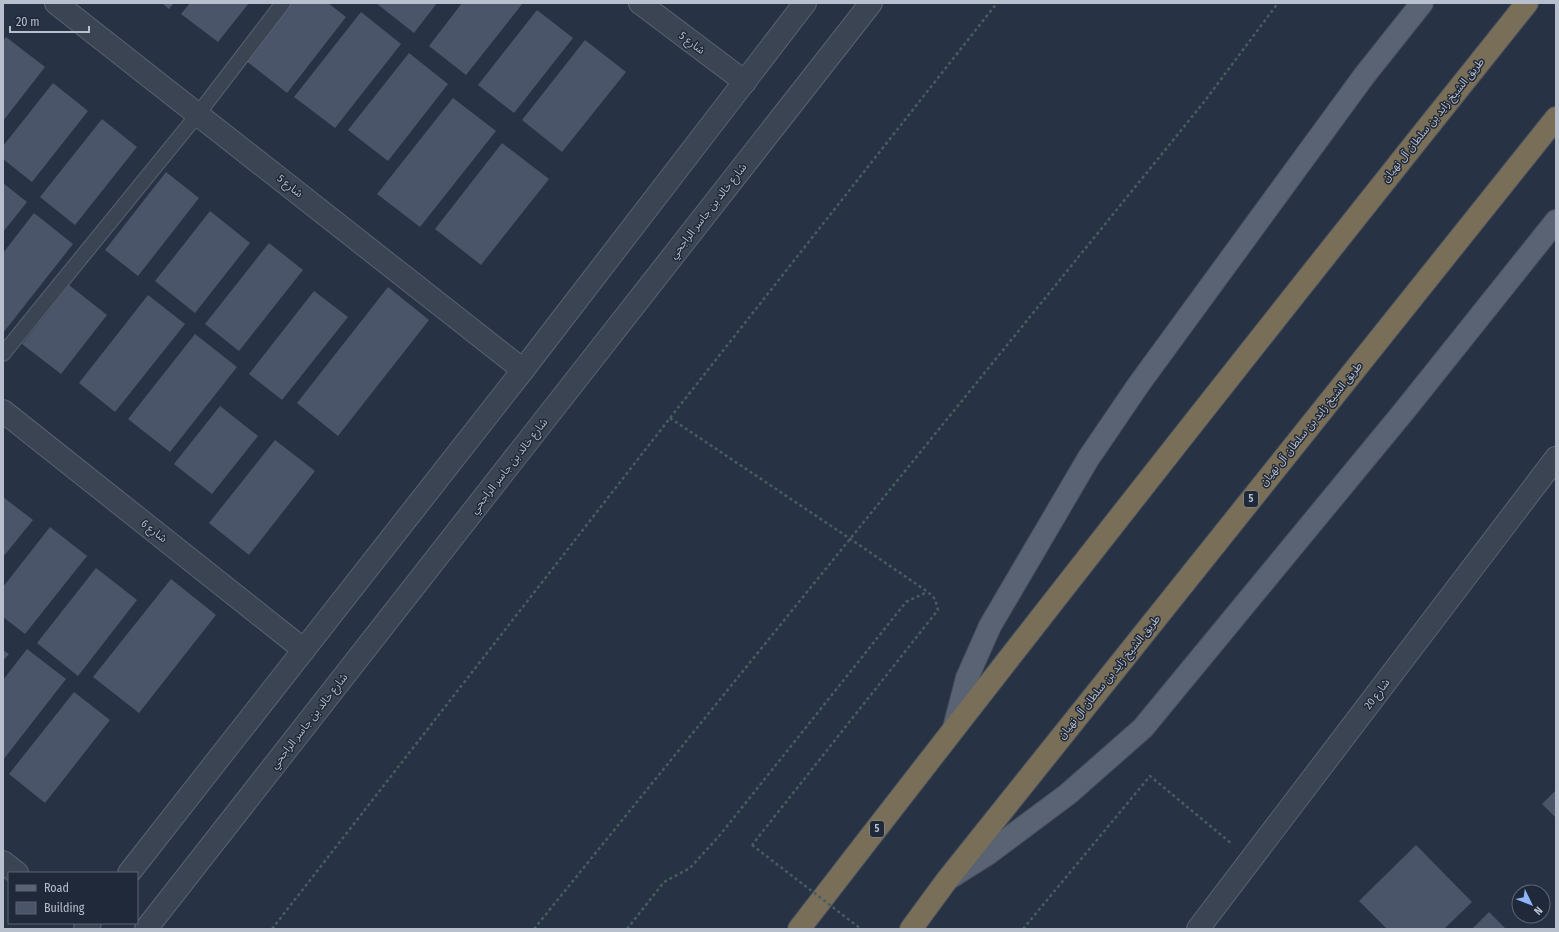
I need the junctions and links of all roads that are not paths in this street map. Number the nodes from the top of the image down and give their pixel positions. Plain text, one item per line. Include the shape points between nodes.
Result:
1 (56, 3) edge
2 (283, 3) edge
3 (640, 3) edge
4 (805, 3) edge
5 (871, 3) edge
6 (1422, 3) edge
7 (1527, 3) edge
8 (745, 82) junction
9 (198, 114) junction
10 (1556, 118) edge
11 (1556, 221) edge
12 (3, 354) edge
13 (523, 370) junction
14 (3, 411) edge
15 (1553, 467) edge
16 (304, 650) junction
17 (954, 728) junction
18 (3, 862) edge
19 (16, 872) edge
20 (130, 872) edge
21 (947, 880) junction
22 (146, 929) edge
23 (799, 929) edge
24 (911, 929) edge
25 (1198, 929) edge

1 - 9 street, شارع 5
2 - 9 lane
3 - 8 street, شارع 5
4 - 8 street
5 - 22 street, شارع خالد بن جاسر الراجحي
6 - 17 main road, طريق الشيخ زايد بن سلطان آل نهيان via 1341,108 1139,384 1088,459 990,626 967,678
7 - 17 highway, طريق الشيخ زايد بن سلطان آل نهيان / 5
8 - 13 street
9 - 12 lane
9 - 13 street, شارع 5
10 - 21 highway, طريق الشيخ زايد بن سلطان آل نهيان / 5
11 - 21 main road, طريق الشيخ زايد بن سلطان آل نهيان via 1405,410 1142,728 1063,798 995,849
13 - 16 street
14 - 16 street, شارع 6
15 - 25 street, شارع 20
16 - 20 street
17 - 23 highway, طريق الشيخ زايد بن سلطان آل نهيان / 5
18 - 19 street
21 - 24 highway, طريق الشيخ زايد بن سلطان آل نهيان / 5

